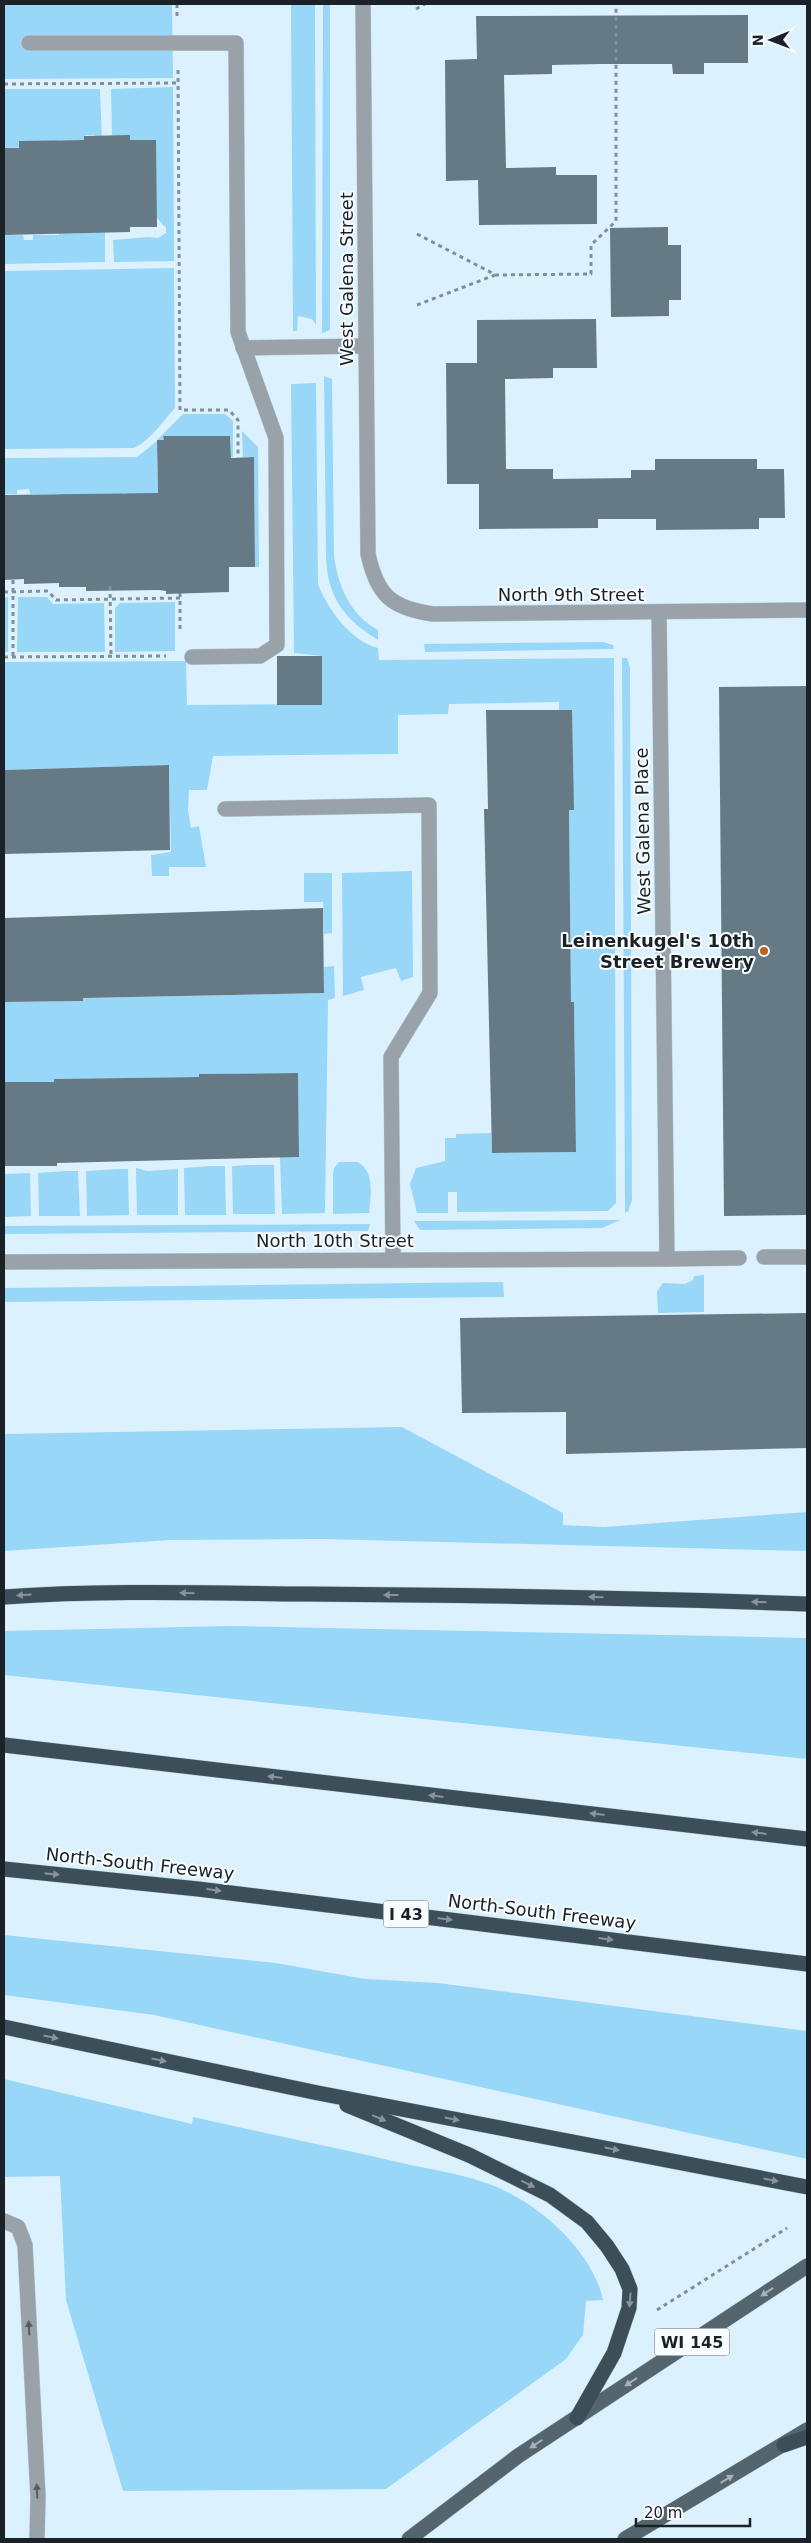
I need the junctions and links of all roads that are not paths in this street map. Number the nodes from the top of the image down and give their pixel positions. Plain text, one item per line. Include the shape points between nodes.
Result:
1 (364, 4) edge
2 (30, 43) dead end
3 (366, 346) junction
4 (244, 348) junction
5 (368, 554) joint
6 (807, 610) edge
7 (659, 613) junction
8 (192, 657) dead end
9 (225, 809) dead end
10 (764, 1257) dead end
11 (807, 1257) edge
12 (739, 1258) dead end
13 (394, 1259) junction
14 (667, 1259) junction
15 (4, 1262) edge
16 (4, 1597) edge
17 (807, 1604) edge
18 (4, 1745) edge
19 (807, 1839) edge
20 (4, 1869) edge
21 (807, 1964) edge
22 (4, 2027) edge
23 (318, 2093) junction
24 (807, 2187) edge
25 (4, 2221) edge
26 (807, 2266) edge
27 (577, 2418) junction
28 (807, 2430) edge
29 (807, 2437) edge
30 (784, 2445) junction
31 (37, 2539) edge
32 (409, 2539) edge
33 (625, 2539) edge

1 - 3 street, West Galena Street
2 - 4 street via 236,43 238,332
3 - 4 street
3 - 5 street, West Galena Street
4 - 8 street via 276,438 277,646 260,656
5 - 7 street, North 9th Street via 373,575 386,596 408,611 433,614
6 - 7 street, North 9th Street
7 - 14 street, West Galena Place
9 - 13 street via 429,805 430,992 391,1057
10 - 11 street
12 - 14 street, North 10th Street
13 - 14 street, North 10th Street
13 - 15 street, North 10th Street
17 -> 16 highway via 591,1596 130,1592
19 -> 18 highway
20 -> 21 highway, North-South Freeway / I 43 via 198,1888
22 -> 23 highway
23 -> 24 highway
23 -> 27 highway via 469,2155 550,2195 587,2222 607,2246 630,2289 629,2308 614,2354
31 -> 25 street via 25,2245 18,2227
26 -> 27 main road, WI 145
27 -> 32 main road, WI 145 via 518,2456
28 - 30 main road
29 - 30 highway
33 -> 30 main road

